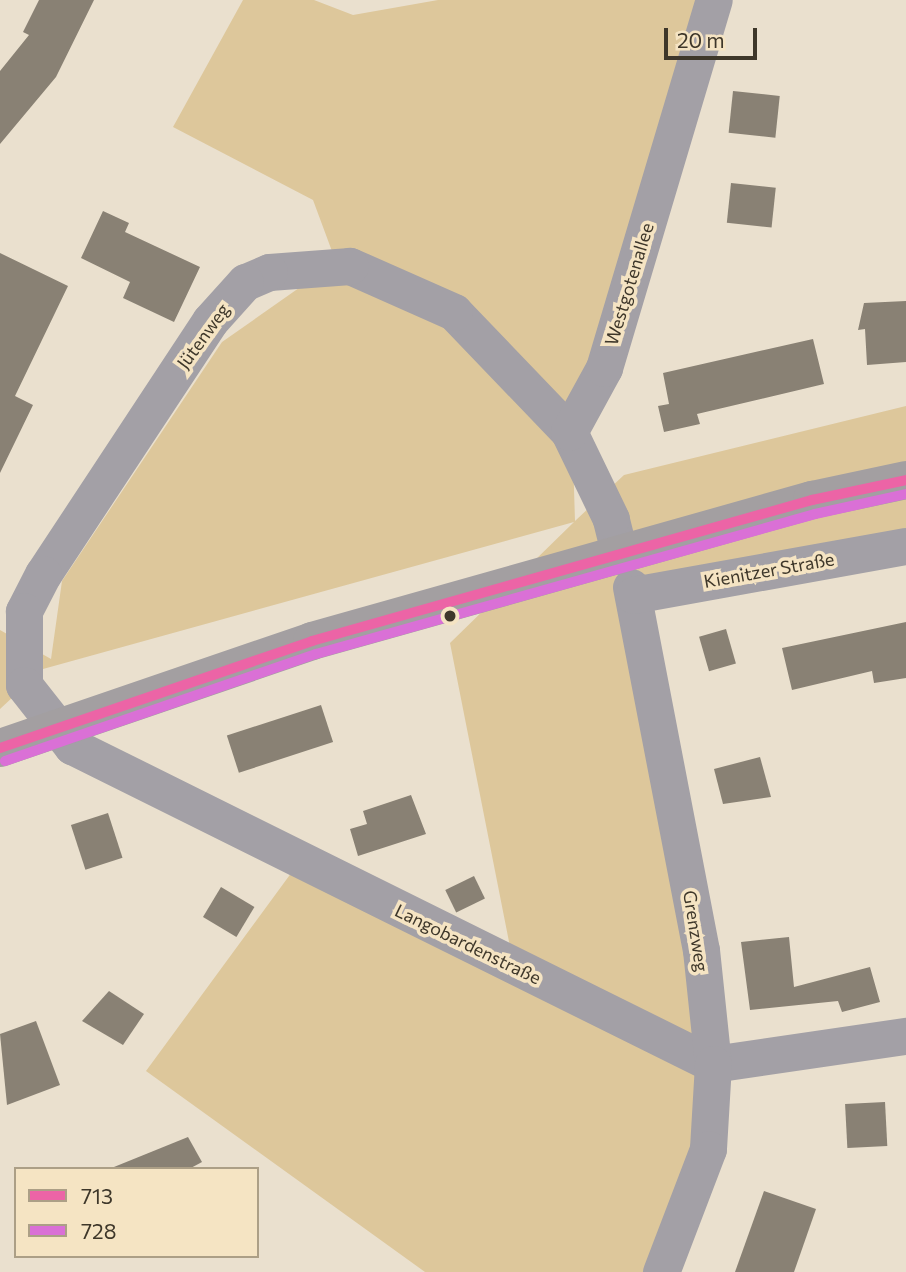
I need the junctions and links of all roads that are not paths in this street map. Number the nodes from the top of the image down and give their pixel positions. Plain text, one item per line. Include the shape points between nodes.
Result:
1 (714, 0) edge
2 (569, 432) junction
3 (906, 480) edge
4 (906, 546) edge
5 (628, 579) junction
6 (12, 604) edge
7 (55, 729) junction
8 (0, 748) edge
9 (906, 1036) edge
10 (713, 1064) junction
11 (661, 1272) edge

1 - 2 street, Westgotenallee via 604,368
2 - 5 street via 611,519
2 - 6 street, Jütenweg via 454,312 350,266 269,272 245,282 210,321
3 - 5 street, Kienitzer Straße via 812,500
4 - 5 street, Kienitzer Straße
5 - 7 street, Kienitzer Straße via 312,640
5 - 10 street, Grenzweg via 701,950
6 - 7 street, Jütenweg via 24,685
7 - 8 street, Kienitzer Straße
7 - 10 street, Langobardenstraße via 72,746
9 - 10 street
10 - 11 street, Grenzweg via 708,1149

